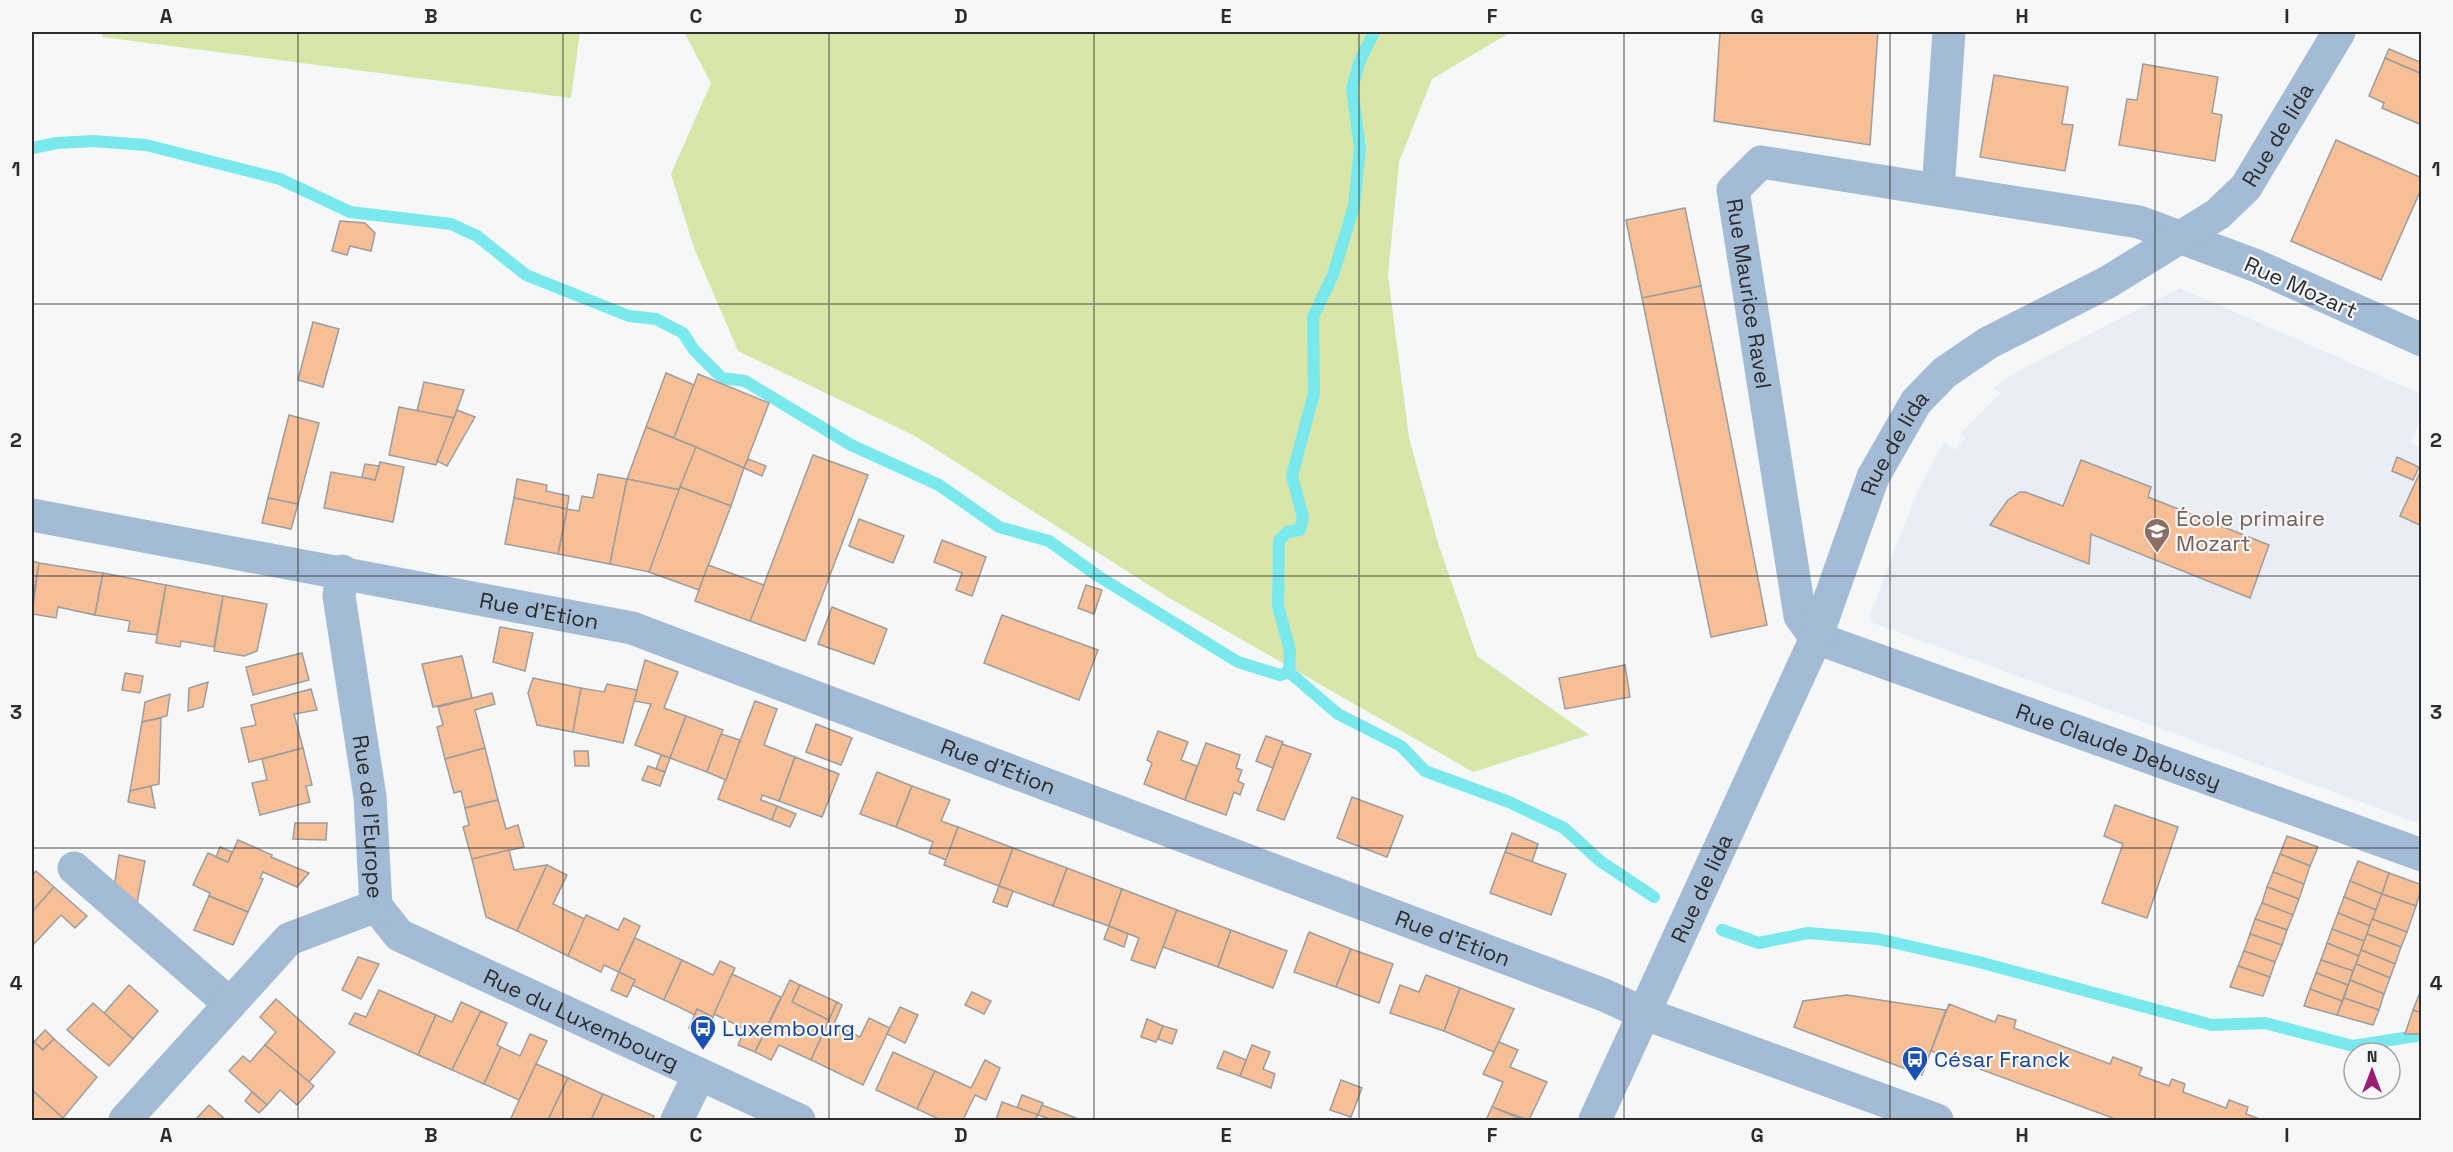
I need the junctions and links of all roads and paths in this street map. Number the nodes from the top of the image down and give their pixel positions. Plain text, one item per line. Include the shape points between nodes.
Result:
1 (1949, 32) edge
2 (2339, 32) edge
3 (1938, 190) junction
4 (2179, 237) junction
5 (2421, 340) edge
6 (32, 515) edge
7 (342, 572) junction
8 (1816, 638) junction
9 (2421, 855) edge
10 (75, 868) dead end
11 (376, 906) junction
12 (230, 1004) junction
13 (1643, 1013) junction
14 (699, 1075) junction
15 (125, 1120) edge
16 (676, 1120) edge
17 (800, 1120) edge
18 (1595, 1120) edge
19 (1936, 1120) edge

1 - 3 street
2 - 4 street, Rue de Iida via 2246,187 2218,214
3 - 4 street, Rue Maurice Ravel via 2139,222
3 - 8 street, Rue Maurice Ravel via 1761,162 1733,190 1800,616
4 - 5 street, Rue Mozart via 2257,266
4 - 8 street, Rue de Iida via 2108,282 1988,343 1944,373 1916,402 1873,477
6 - 7 street, Rue d'Etion
7 - 11 street, Rue de l'Europe via 339,596 370,797
7 - 13 street, Rue d'Etion via 632,628
8 - 9 street, Rue Claude Debussy
8 - 13 street, Rue de Iida
10 - 12 street
11 - 12 street, Rue de l'Europe via 289,939
11 - 14 street, Rue du Luxembourg via 399,935
12 - 15 street, Rue de l'Europe
13 - 18 street, Rue de Iida
13 - 19 street, Rue d'Etion
14 - 16 street
14 - 17 street, Rue du Luxembourg

